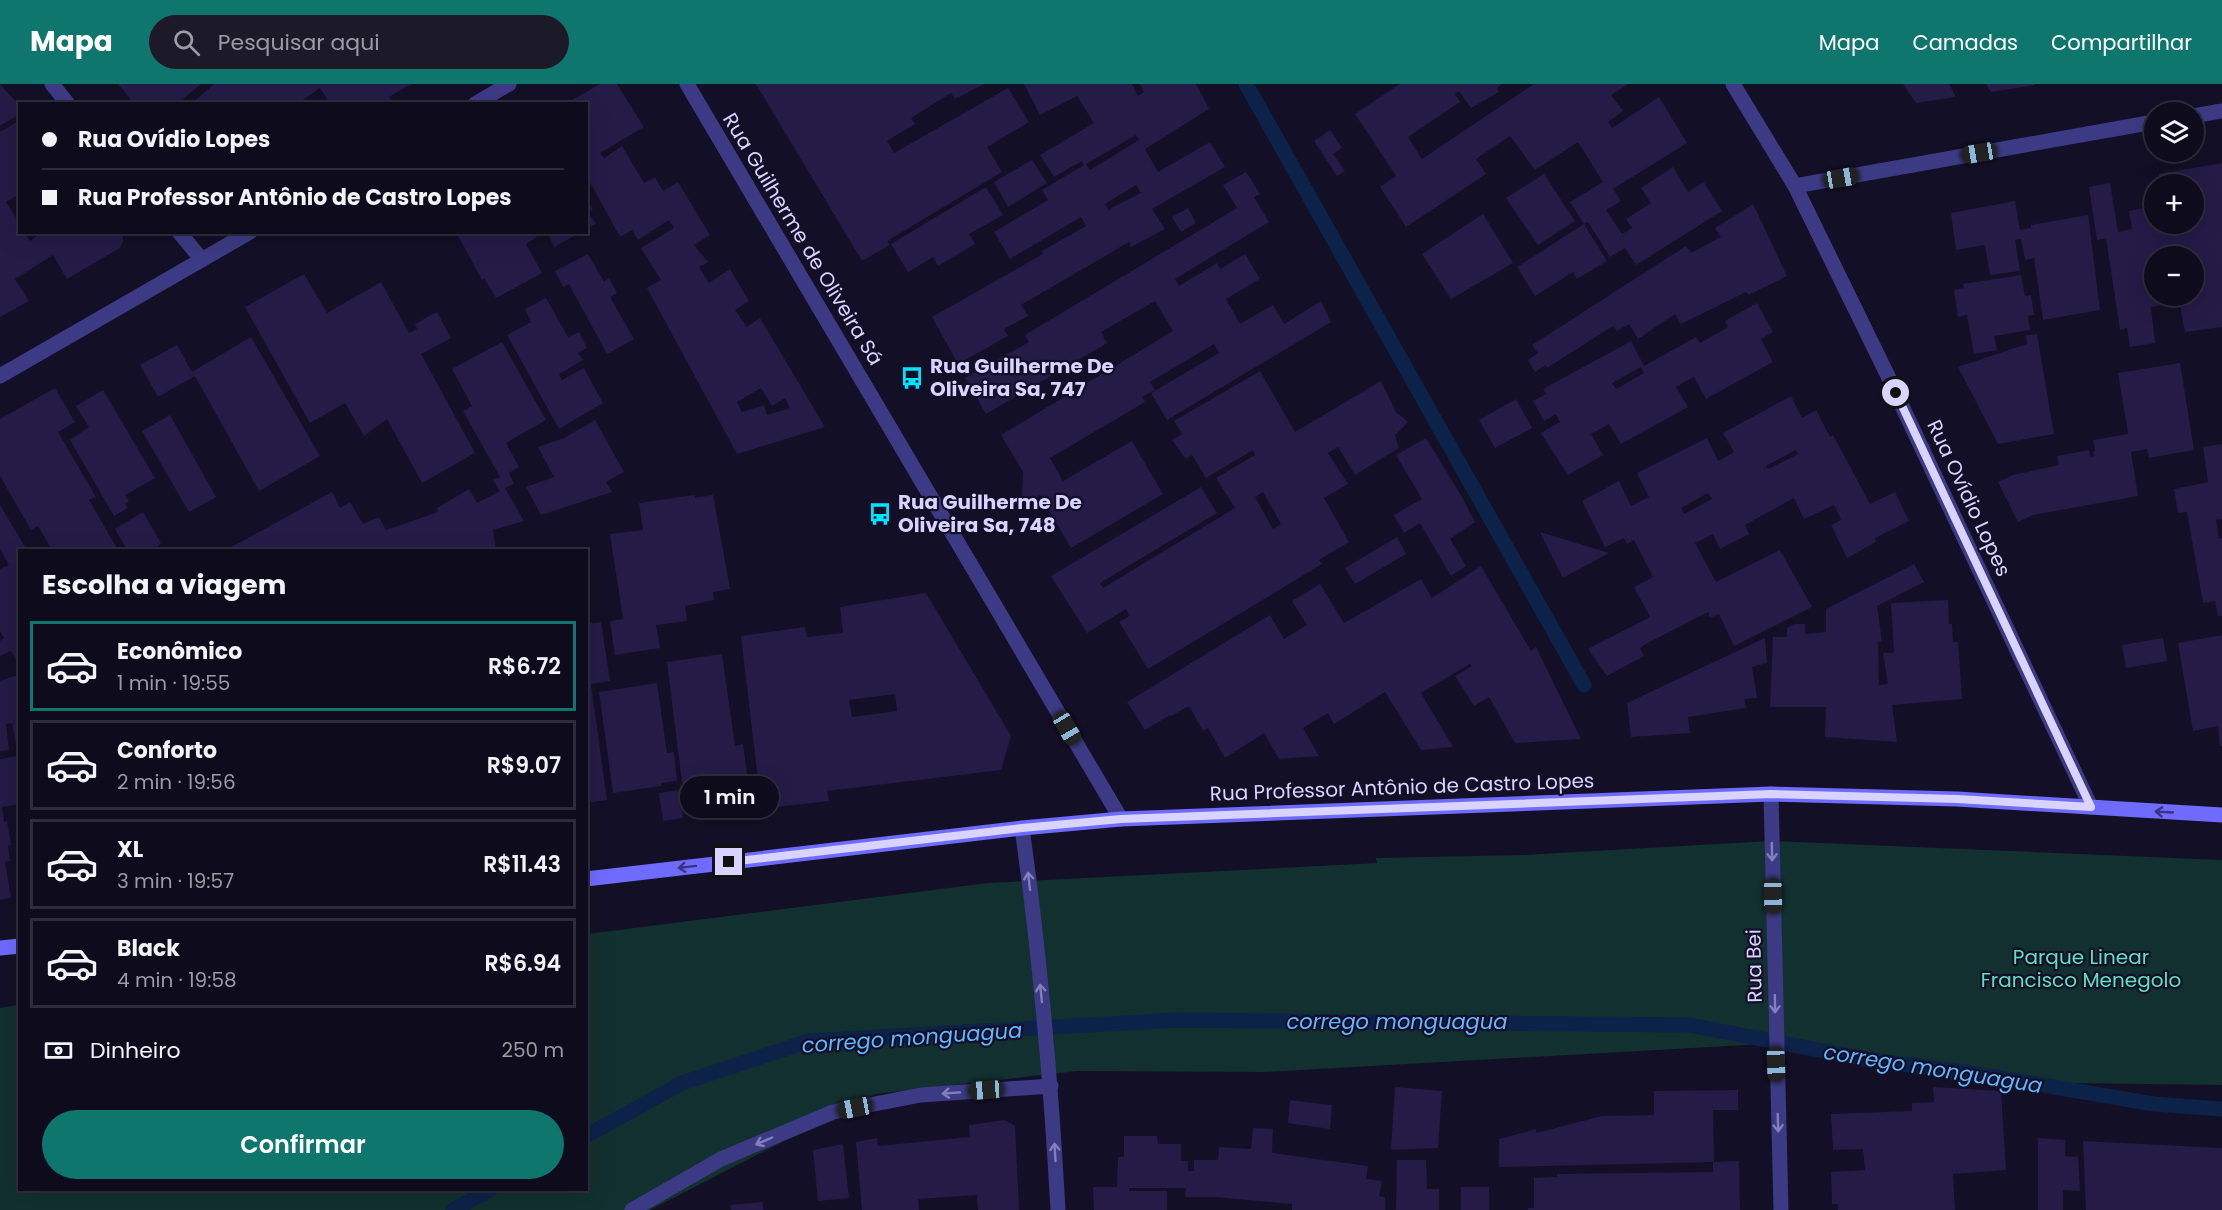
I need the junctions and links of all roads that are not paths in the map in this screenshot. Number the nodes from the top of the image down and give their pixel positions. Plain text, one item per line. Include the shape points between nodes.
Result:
1 (52, 84) edge
2 (509, 84) edge
3 (687, 84) edge
4 (1733, 84) edge
5 (66, 102) edge
6 (478, 102) edge
7 (2222, 111) edge
8 (2204, 114) edge
9 (2144, 124) edge
10 (1795, 186) junction
11 (181, 234) edge
12 (247, 234) edge
13 (202, 260) junction
14 (0, 376) edge
15 (1771, 794) junction
16 (2091, 807) junction
17 (2222, 815) edge
18 (1121, 819) junction
19 (1022, 828) junction
20 (588, 879) edge
21 (18, 946) edge
22 (0, 948) edge
23 (1051, 1086) junction
24 (632, 1210) edge
25 (1058, 1210) edge
26 (1781, 1210) edge

1 - 5 street
2 - 6 street
3 - 18 street, Rua Guilherme de Oliveira Sá
4 - 10 street, Rua Ovídio Lopes
7 - 8 street
9 - 10 street
10 - 16 street, Rua Ovídio Lopes
11 - 13 street
12 - 13 street
13 - 14 street
15 - 16 main road, Rua Professor Antônio de Castro Lopes
15 - 18 main road, Rua Professor Antônio de Castro Lopes
15 -> 26 street, Rua Bei
17 -> 16 main road, Rua Professor Antônio de Castro Lopes
18 - 19 main road, Rua Professor Antônio de Castro Lopes
19 -> 20 main road, Rua Professor Antônio de Castro Lopes
23 -> 19 street via 1037,934
21 - 22 main road
23 -> 24 street via 921,1095 833,1112 721,1159
25 -> 23 street

